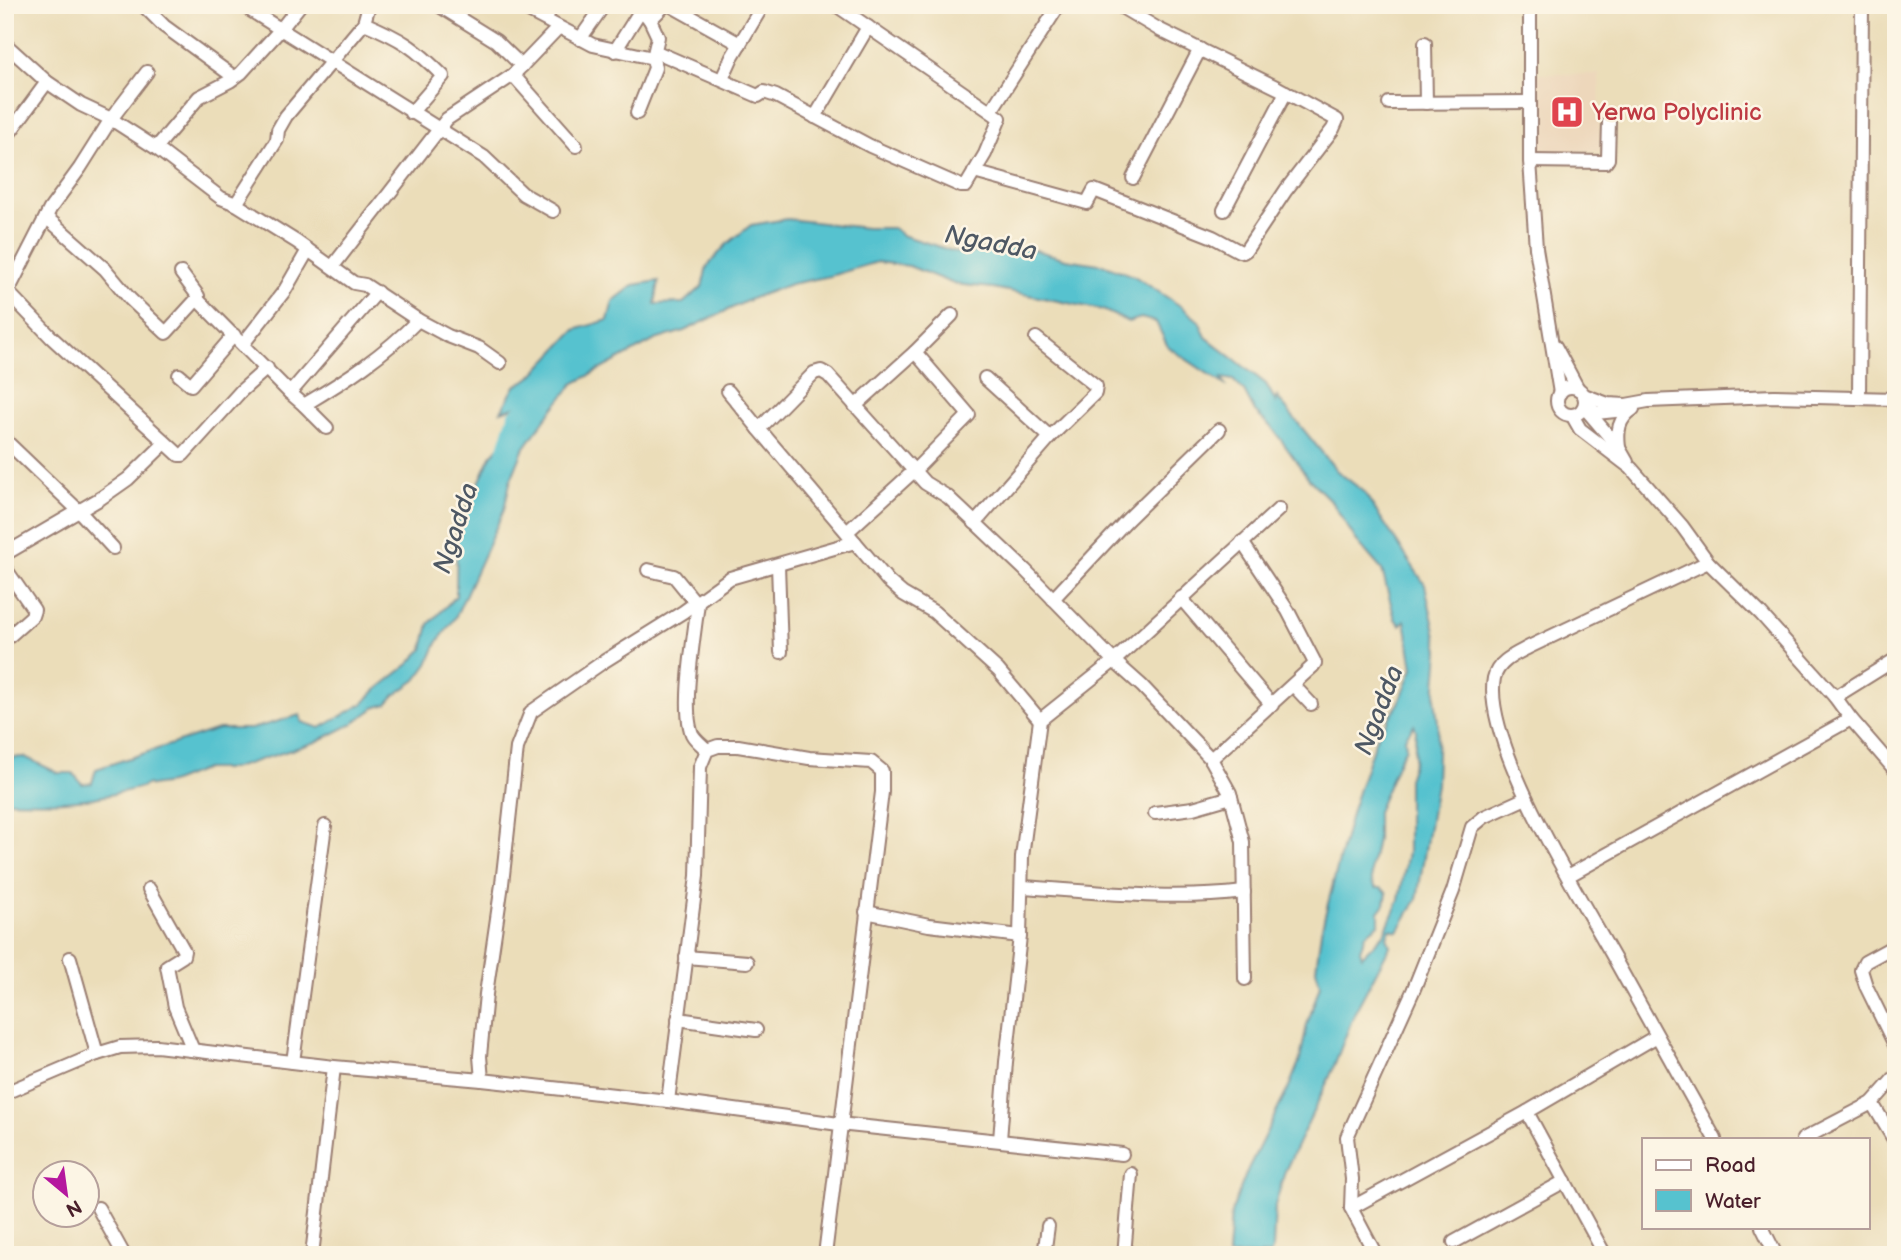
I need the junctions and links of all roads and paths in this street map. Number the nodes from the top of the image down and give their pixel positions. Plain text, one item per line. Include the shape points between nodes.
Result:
1 (143, 5) edge
2 (242, 5) edge
3 (300, 5) edge
4 (369, 5) edge
5 (438, 5) edge
6 (517, 5) edge
7 (554, 5) edge
8 (604, 5) edge
9 (665, 5) edge
10 (670, 5) edge
11 (763, 5) edge
12 (836, 5) edge
13 (1059, 5) edge
14 (1118, 5) edge
15 (1530, 5) edge
16 (1862, 5) edge
17 (640, 7) edge
18 (545, 18) junction
19 (650, 20) junction
20 (364, 23) junction
21 (867, 27) junction
22 (558, 28) junction
23 (281, 29) junction
24 (580, 39) junction
25 (1425, 43) dead end
26 (5, 44) edge
27 (740, 44) junction
28 (1199, 49) junction
29 (615, 51) junction
30 (653, 58) junction
31 (333, 63) junction
32 (517, 70) junction
33 (147, 72) dead end
34 (234, 77) junction
35 (722, 79) junction
36 (47, 82) junction
37 (1286, 92) junction
38 (1530, 102) junction
39 (1389, 103) dead end
40 (1426, 103) junction
41 (992, 111) junction
42 (411, 113) junction
43 (637, 113) dead end
44 (816, 117) junction
45 (111, 119) junction
46 (1609, 122) dead end
47 (439, 131) junction
48 (5, 139) edge
49 (576, 146) dead end
50 (156, 148) junction
51 (1530, 160) junction
52 (974, 172) junction
53 (1133, 178) dead end
54 (236, 204) junction
55 (1224, 210) dead end
56 (553, 211) dead end
57 (46, 216) junction
58 (308, 250) junction
59 (333, 267) junction
60 (181, 273) dead end
61 (6, 292) edge
62 (377, 292) junction
63 (197, 299) junction
64 (953, 315) dead end
65 (418, 320) junction
66 (1549, 335) junction
67 (1036, 338) dead end
68 (238, 340) junction
69 (915, 352) junction
70 (500, 363) dead end
71 (267, 368) junction
72 (179, 375) dead end
73 (985, 378) dead end
74 (728, 391) dead end
75 (290, 393) junction
76 (1560, 393) junction
77 (1859, 397) junction
78 (1583, 399) junction
79 (1896, 399) edge
80 (1648, 401) junction
81 (304, 404) junction
82 (855, 406) junction
83 (1635, 408) junction
84 (1572, 415) junction
85 (327, 428) dead end
86 (759, 429) junction
87 (1219, 430) dead end
88 (1050, 437) junction
89 (165, 443) junction
90 (7, 444) edge
91 (1619, 448) junction
92 (1631, 468) junction
93 (914, 471) junction
94 (1279, 509) dead end
95 (78, 510) junction
96 (975, 523) junction
97 (851, 537) junction
98 (1242, 542) junction
99 (113, 548) dead end
100 (5, 554) edge
101 (1708, 562) junction
102 (778, 565) junction
103 (5, 568) edge
104 (648, 570) dead end
105 (1053, 598) junction
106 (1181, 598) junction
107 (697, 603) junction
108 (5, 640) edge
109 (781, 652) dead end
110 (1896, 659) edge
111 (1114, 661) junction
112 (1293, 685) junction
113 (1835, 696) junction
114 (1311, 704) dead end
115 (1272, 705) junction
116 (1851, 719) junction
117 (1040, 720) junction
118 (707, 750) junction
119 (1211, 759) junction
120 (1896, 771) edge
121 (1231, 797) junction
122 (1526, 798) junction
123 (1155, 813) dead end
124 (325, 825) dead end
125 (1568, 876) junction
126 (1023, 887) junction
127 (149, 890) dead end
128 (1244, 892) junction
129 (866, 912) junction
130 (1020, 936) junction
131 (1896, 945) edge
132 (686, 957) junction
133 (70, 958) dead end
134 (747, 962) dead end
135 (1245, 979) dead end
136 (678, 1018) junction
137 (756, 1030) dead end
138 (1657, 1036) junction
139 (1896, 1047) edge
140 (193, 1050) junction
141 (97, 1054) junction
142 (293, 1062) junction
143 (334, 1067) junction
144 (1896, 1076) edge
145 (482, 1080) junction
146 (5, 1093) edge
147 (668, 1101) junction
148 (1872, 1103) junction
149 (1527, 1112) junction
150 (839, 1124) junction
151 (1714, 1138) edge
152 (1805, 1138) edge
153 (1000, 1140) junction
154 (1896, 1143) edge
155 (1122, 1154) dead end
156 (1131, 1174) dead end
157 (1565, 1181) junction
158 (1351, 1208) junction
159 (102, 1215) edge
160 (1048, 1226) dead end
161 (1762, 1228) edge
162 (1454, 1242) dead end
163 (124, 1255) edge
164 (312, 1255) edge
165 (825, 1255) edge
166 (1044, 1255) edge
167 (1124, 1255) edge
168 (1376, 1255) edge
169 (1605, 1255) edge
170 (1776, 1255) edge

1 - 34 street
2 - 23 street
3 - 23 street
4 - 20 street
5 - 32 street via 496,41
6 - 18 street
7 - 18 street
8 - 24 street
9 - 19 street
10 - 27 street
11 - 27 street
12 - 21 street
13 - 41 street
14 - 28 street
15 - 38 street
16 - 77 street
17 - 19 street
17 - 29 street
18 - 22 street
19 - 30 street via 658,37
20 - 31 street
20 - 42 street via 412,46 443,76
21 - 41 street
21 - 44 street
22 - 24 street
22 - 32 street
23 - 31 street
23 - 34 street
24 - 29 street
25 - 40 street
26 - 36 street
27 - 35 street
28 - 37 street
28 - 53 street
29 - 30 street
30 - 35 street via 659,53
30 - 43 street via 655,68
31 - 42 street
31 - 54 street via 286,116 277,140
32 - 47 street via 461,108
32 - 49 street
33 - 45 street
34 - 50 street via 199,97
35 - 44 street via 758,96 764,92 776,96
36 - 45 street
36 - 48 street
37 - 52 street via 1337,122 1243,252 1094,190 1087,203
37 - 55 street
38 - 40 street
38 - 51 street
39 - 40 street
41 - 52 street via 1000,118
42 - 47 street
44 - 52 street via 961,186 966,186
45 - 50 street
45 - 57 street
46 - 51 street via 1606,162
47 - 56 street via 484,157 523,194
47 - 59 street
50 - 54 street via 221,198
51 - 66 street via 1536,248
54 - 58 street
57 - 61 street
57 - 63 street via 166,333
58 - 59 street
58 - 68 street via 285,290
59 - 62 street via 354,283
60 - 63 street
61 - 89 street
62 - 65 street
62 - 75 street
63 - 68 street
64 - 69 street
65 - 70 street via 479,348
65 - 81 street via 363,370
66 - 76 street
66 - 78 street
67 - 88 street via 1096,386 1095,393
68 - 71 street
68 - 72 street via 191,385
69 - 82 street
69 - 93 street via 969,415
71 - 75 street
71 - 89 street via 183,455
73 - 88 street
74 - 86 street
75 - 81 street
76 - 78 street via 1568,387
76 - 84 street via 1559,408
77 - 79 street
77 - 80 street
78 - 80 street via 1626,405
78 - 83 street via 1596,413
78 - 84 street
78 - 91 street
80 - 83 street
81 - 85 street
82 - 86 street via 821,371 806,379
82 - 93 street
83 - 91 street via 1620,424
84 - 92 street via 1580,429
86 - 97 street
87 - 105 street
88 - 96 street
89 - 95 street via 128,479
90 - 95 street
91 - 92 street
92 - 101 street
93 - 96 street
93 - 97 street
94 - 98 street
95 - 99 street
95 - 100 street
96 - 105 street
97 - 102 street
97 - 117 street via 888,581 934,612 998,670
98 - 106 street
98 - 112 street via 1288,611 1313,659 1314,667
101 - 113 street
101 - 122 street via 1529,646 1497,670 1496,720
102 - 107 street via 730,579
102 - 109 street
103 - 108 street via 34,610
104 - 107 street via 674,576
105 - 111 street
106 - 111 street
106 - 115 street
107 - 118 street via 690,726 693,737
107 - 145 street via 531,712 524,726 517,748 486,994
110 - 113 street
111 - 117 street
111 - 119 street
112 - 114 street
112 - 115 street
113 - 116 street
115 - 119 street
116 - 120 street
116 - 125 street
117 - 126 street via 1022,857
118 - 129 street via 738,746 871,762 882,771
118 - 132 street via 701,766 697,876
119 - 121 street
121 - 123 street
121 - 128 street via 1243,842
122 - 125 street
122 - 158 street via 1472,827 1413,992 1347,1137
124 - 142 street
125 - 138 street
126 - 128 street via 1119,895 1210,897
126 - 130 street
127 - 140 street via 184,951 167,966 176,1007
128 - 135 street
129 - 130 street
129 - 150 street
130 - 153 street
131 - 139 street via 1865,962 1861,970
132 - 134 street
132 - 136 street
133 - 141 street
136 - 137 street
136 - 147 street
138 - 149 street
138 - 151 street
140 - 141 street via 139,1046
140 - 142 street
141 - 146 street
142 - 143 street
143 - 145 street
143 - 164 street
144 - 148 street
145 - 147 street
147 - 150 street
148 - 152 street
148 - 154 street
149 - 157 street
149 - 158 street
150 - 153 street
150 - 165 street
153 - 155 street
156 - 167 street
157 - 162 street
157 - 169 street
158 - 168 street
159 - 163 street
160 - 166 street
161 - 170 street

